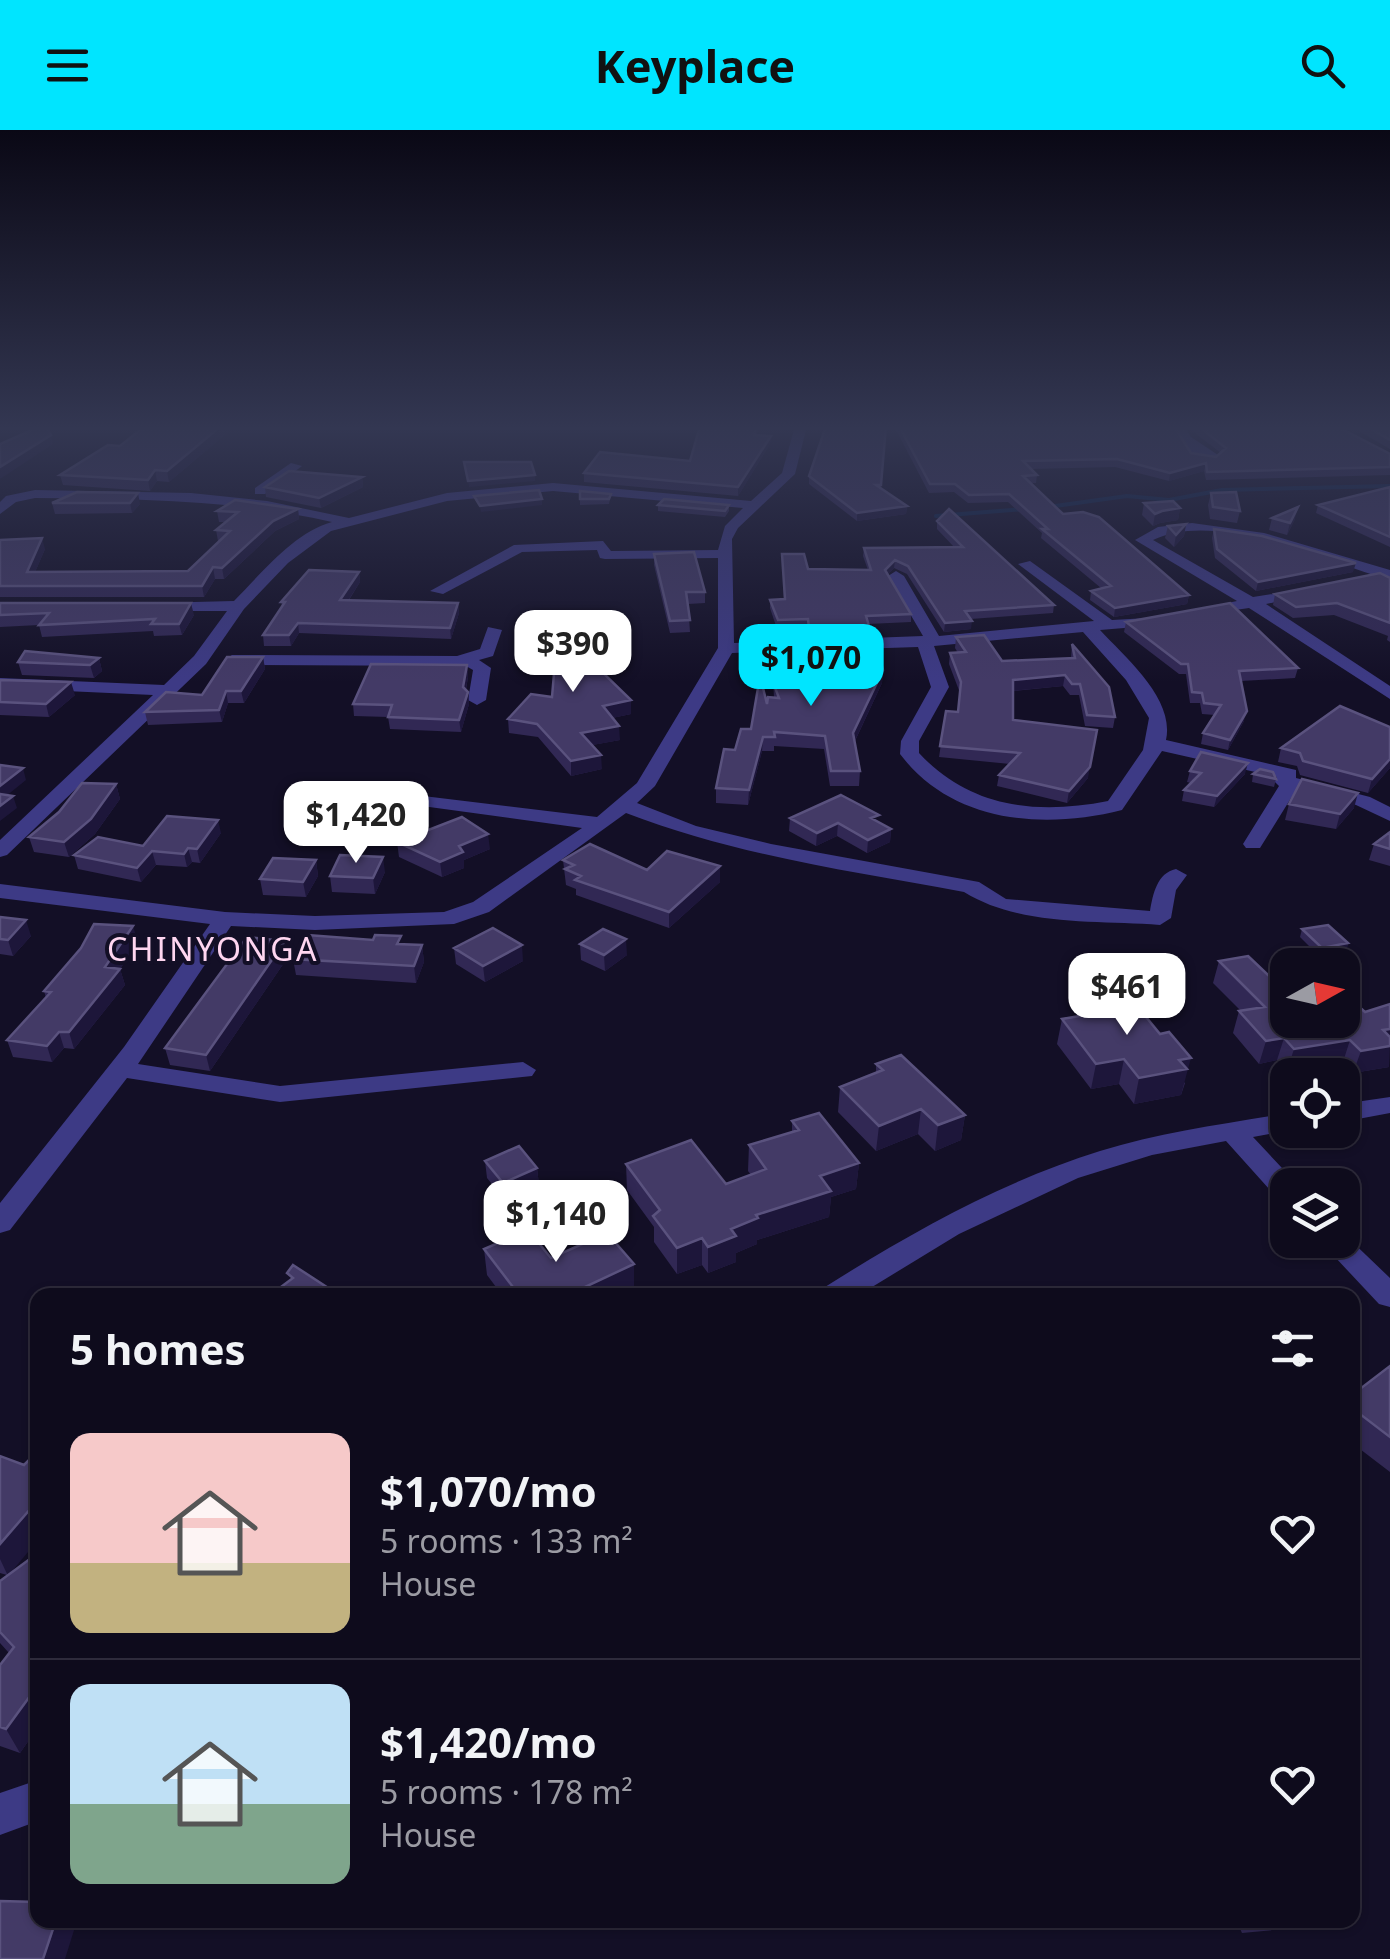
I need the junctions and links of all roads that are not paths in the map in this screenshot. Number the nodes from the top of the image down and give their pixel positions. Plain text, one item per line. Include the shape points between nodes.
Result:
1 (302, 511) edge
2 (385, 511) edge
3 (748, 511) edge
4 (344, 521) junction
5 (725, 554) junction
6 (1026, 564) dead end
7 (1389, 574) edge
8 (896, 576) dead end
9 (1356, 580) edge
10 (1325, 587) edge
11 (438, 591) dead end
12 (1249, 604) junction
13 (135, 605) edge
14 (238, 606) junction
15 (1110, 626) junction
16 (1088, 628) junction
17 (494, 630) dead end
18 (929, 641) junction
19 (726, 648) junction
20 (200, 660) junction
21 (461, 660) junction
22 (0, 682) edge
23 (168, 690) junction
24 (1390, 694) edge
25 (478, 700) dead end
26 (1153, 743) junction
27 (1292, 783) junction
28 (356, 791) dead end
29 (624, 805) junction
30 (1390, 815) edge
31 (601, 824) junction
32 (1253, 844) dead end
33 (0, 850) edge
34 (1176, 875) dead end
35 (0, 891) edge
36 (225, 919) junction
37 (120, 1069) junction
38 (523, 1070) dead end
39 (1390, 1106) edge
40 (1360, 1110) edge
41 (1270, 1125) edge
42 (1233, 1132) junction
43 (1270, 1172) edge
44 (0, 1223) edge
45 (1352, 1258) edge
46 (847, 1288) edge
47 (1390, 1296) edge
48 (30, 1803) edge
49 (0, 1814) edge

1 - 4 street
2 - 4 street
3 - 5 street via 725,539
4 - 14 street via 283,560
5 - 11 street via 605,555 604,545 519,548
5 - 19 street
6 - 15 street
7 - 9 street
7 - 12 street via 1244,531 1159,532 1142,540
8 - 18 street
10 - 12 street
12 - 15 street
12 - 24 street
13 - 14 street
14 - 20 street
15 - 16 street
16 - 18 street
16 - 26 street via 1156,711
17 - 21 street via 487,652
18 - 19 street
18 - 26 street via 940,687 909,754 966,800 1034,816 1114,806
19 - 29 street via 645,786
20 - 21 street
20 - 23 street
21 - 25 street via 482,668
22 - 23 street
23 - 33 street
26 - 27 street via 1289,774 1284,781
27 - 30 street
27 - 32 street
28 - 31 street
29 - 31 street
29 - 34 street via 688,830 771,850 970,887 1018,908 1160,918 1164,888
31 - 36 street via 481,907 446,918 315,924
35 - 36 street
36 - 37 street
37 - 38 street via 280,1094
37 - 44 street
39 - 40 street
41 - 42 street
42 - 43 street
42 - 46 street via 1151,1146 1022,1188
45 - 47 street
48 - 49 street

